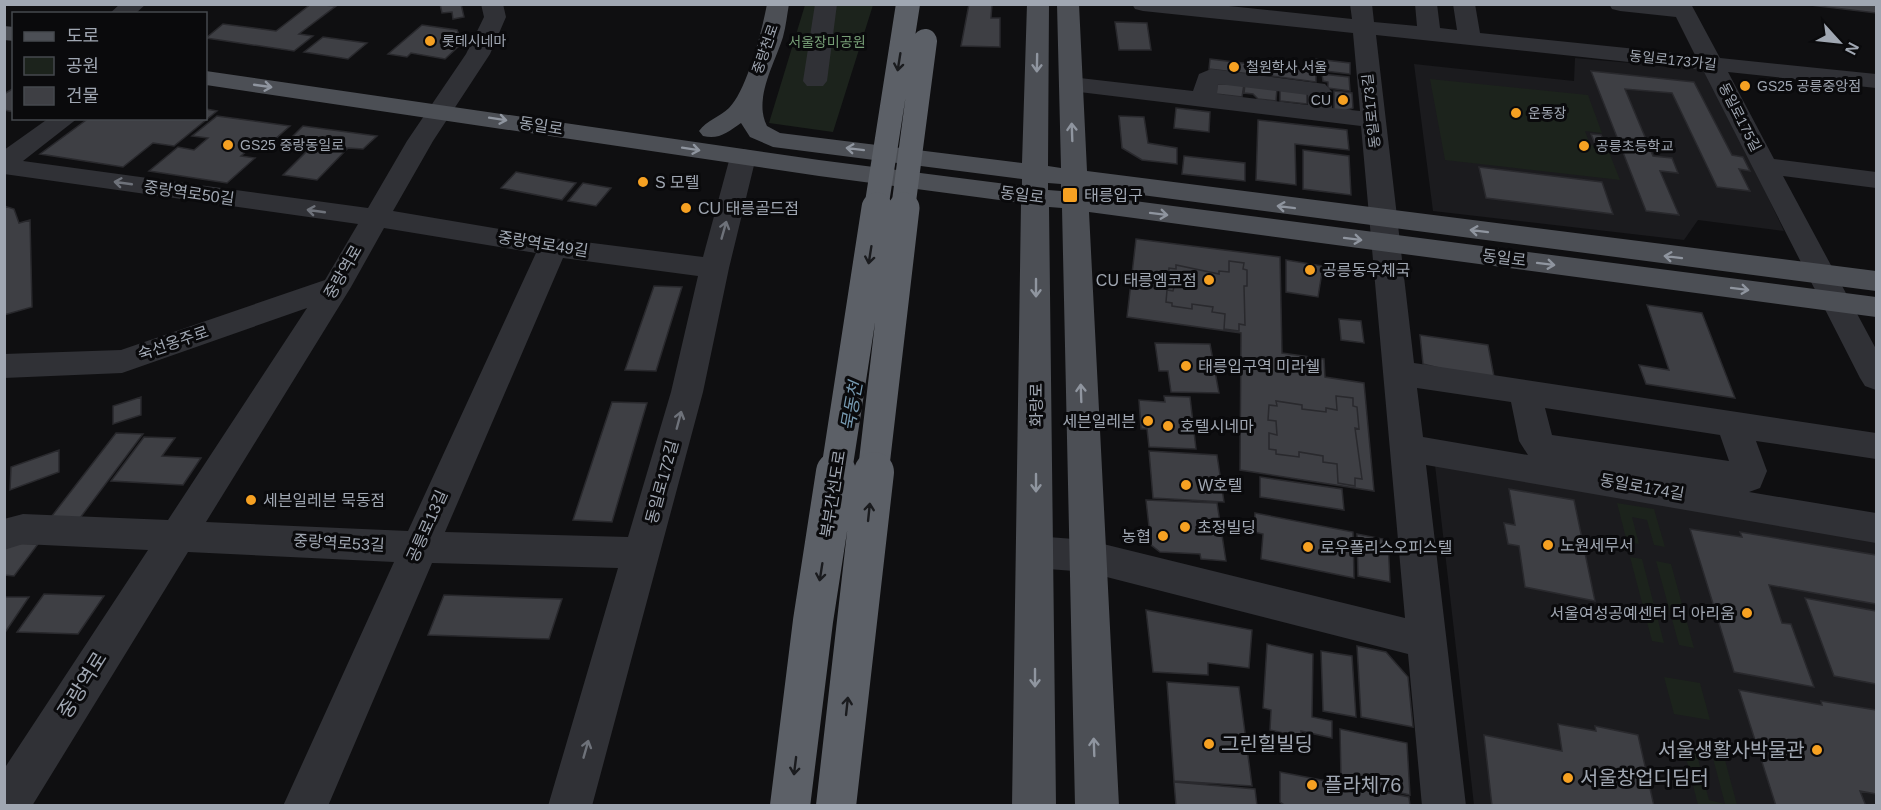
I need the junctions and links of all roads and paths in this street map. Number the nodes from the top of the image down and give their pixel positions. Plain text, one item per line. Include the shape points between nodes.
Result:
1 (492, 4) edge
2 (778, 4) edge
3 (826, 4) edge
4 (908, 4) edge
5 (929, 4) edge
6 (1038, 4) edge
7 (1068, 4) edge
8 (1143, 4) edge
9 (1426, 4) edge
10 (1464, 4) edge
11 (1620, 4) edge
12 (1682, 8) edge
13 (1361, 16) edge
14 (1428, 34) junction
15 (1470, 39) junction
16 (207, 59) edge
17 (1713, 64) junction
18 (207, 78) edge
19 (815, 81) dead end
20 (1876, 81) edge
21 (365, 82) junction
22 (1071, 84) junction
23 (753, 93) junction
24 (346, 97) junction
25 (446, 102) junction
26 (63, 120) edge
27 (1372, 120) junction
28 (712, 131) junction
29 (773, 139) junction
30 (743, 157) junction
31 (822, 157) junction
32 (4, 164) edge
33 (1766, 166) junction
34 (1876, 180) edge
35 (1036, 185) junction
36 (1074, 190) junction
37 (374, 219) junction
38 (1383, 231) junction
39 (553, 248) junction
40 (714, 267) junction
41 (1821, 273) junction
42 (1876, 282) edge
43 (336, 287) junction
44 (1837, 302) junction
45 (1876, 307) edge
46 (4, 366) edge
47 (1400, 373) junction
48 (1876, 378) edge
49 (1525, 392) junction
50 (1732, 424) junction
51 (1876, 446) edge
52 (1407, 448) junction
53 (1621, 471) junction
54 (1876, 528) edge
55 (4, 535) edge
56 (179, 536) junction
57 (418, 547) junction
58 (1035, 552) junction
59 (642, 553) junction
60 (1087, 556) junction
61 (1427, 641) junction
62 (6, 806) edge
63 (305, 806) edge
64 (570, 806) edge
65 (790, 806) edge
66 (836, 806) edge
67 (1034, 806) edge
68 (1097, 806) edge
69 (1444, 806) edge

1 - 25 street, 중랑역로 via 495,17 488,35
2 - 23 main road, 중랑천로
3 - 19 street
4 -> 65 highway, 북부간선도로, bridge via 813,621
66 -> 5 highway, bridge
6 -> 35 main road, 화랑로
7 - 22 main road
8 - 13 street
9 - 14 street
10 - 15 street
11 - 12 street
12 - 17 street, 동일로175길
13 - 14 street, 동일로173가길
13 - 27 street, 동일로173길
14 - 15 street, 동일로173가길
15 - 17 street, 동일로173가길
16 - 21 main road, 동일로
17 - 20 street, 동일로173가길
17 - 33 street, 동일로175길
18 -> 24 main road, 동일로
21 - 24 main road via 378,90
21 - 25 main road, 동일로
22 - 27 street
36 -> 22 main road
23 - 28 main road via 728,122
23 - 29 main road via 755,126
24 - 25 main road, 동일로
25 - 28 main road, 동일로
25 -> 30 main road, 동일로
25 - 37 street, 중랑역로
26 - 32 street
27 - 38 street, 동일로173길
28 - 29 main road, 동일로
29 - 31 main road, 동일로
30 - 31 main road, 동일로
40 -> 30 street, 동일로172길
31 - 35 main road, 동일로, bridge
37 -> 32 street, 중랑역로50길
33 - 34 street, 동일로175길
33 - 41 street, 동일로175길
35 - 36 main road, 동일로
35 -> 58 main road, 화랑로
36 - 38 main road, 동일로
60 -> 36 main road
37 - 39 street, 중랑역로49길
37 - 43 street, 중랑역로
41 -> 38 main road, 동일로
38 -> 44 main road, 동일로
38 - 47 street
39 - 40 street, 중랑역로49길
39 - 57 street, 공릉로13길
59 -> 40 street, 동일로172길 via 687,392
41 - 42 main road, 동일로
41 - 44 street, 동일로175길
43 - 46 street, 숙선옹주로 via 122,361
43 - 56 street, 중랑역로
44 - 45 main road, 동일로
44 - 48 street, 동일로175길
47 - 49 street
47 - 52 street
49 - 50 street
49 - 53 street, 동일로174길 via 1539,445
50 - 51 street
50 - 53 street, 동일로174길 via 1750,471 1748,478
52 - 53 street, 동일로174길
52 - 61 street
53 - 54 street, 동일로174길
55 - 56 street via 22,529
56 - 57 street, 중랑역로53길
56 - 62 street, 중랑역로
57 - 59 street, 중랑역로53길
57 - 63 street, 공릉로13길
58 - 60 street
58 -> 67 main road, 화랑로
64 -> 59 street, 동일로172길
60 - 61 street
68 -> 60 main road
61 - 69 street

